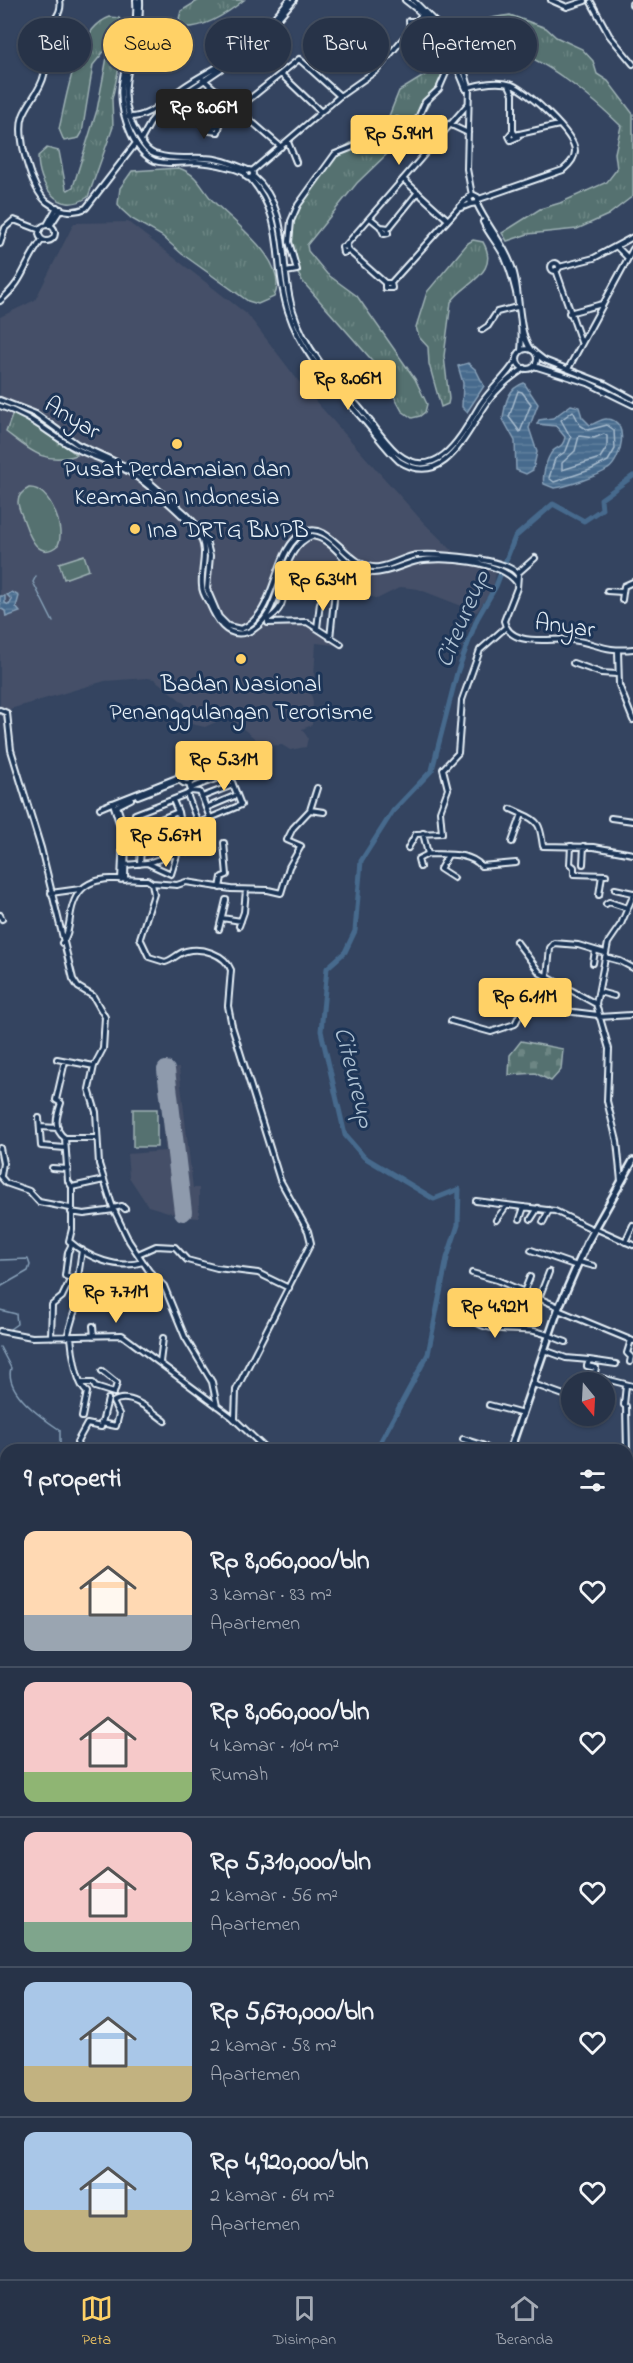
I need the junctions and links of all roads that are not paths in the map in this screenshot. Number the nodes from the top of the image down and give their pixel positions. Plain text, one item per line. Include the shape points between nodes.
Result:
1 (60, 0) edge
2 (138, 0) edge
3 (289, 0) edge
4 (294, 0) edge
5 (405, 0) edge
6 (413, 0) edge
7 (551, 0) edge
8 (584, 1) edge
9 (592, 1) edge
10 (424, 12) junction
11 (419, 18) edge
12 (428, 18) edge
13 (401, 41) edge
14 (633, 64) edge
15 (446, 72) edge
16 (461, 72) edge
17 (281, 74) junction
18 (202, 78) junction
19 (509, 84) junction
20 (468, 89) junction
21 (520, 89) junction
22 (513, 94) junction
23 (340, 96) junction
24 (122, 103) junction
25 (469, 103) junction
26 (240, 109) junction
27 (321, 112) junction
28 (550, 115) junction
29 (129, 117) junction
30 (221, 122) dead end
31 (449, 124) junction
32 (559, 125) junction
33 (544, 128) junction
34 (468, 134) junction
35 (141, 141) junction
36 (288, 142) junction
37 (136, 143) junction
38 (281, 147) junction
39 (296, 162) dead end
40 (250, 174) junction
41 (403, 179) junction
42 (418, 192) junction
43 (471, 196) junction
44 (475, 203) junction
45 (59, 208) junction
46 (456, 210) junction
47 (370, 218) junction
48 (447, 219) junction
49 (49, 226) junction
50 (279, 229) junction
51 (40, 230) junction
52 (633, 237) edge
53 (42, 240) junction
54 (0, 244) edge
55 (617, 247) junction
56 (633, 249) edge
57 (628, 258) junction
58 (286, 272) junction
59 (391, 282) junction
60 (386, 283) junction
61 (0, 301) edge
62 (602, 304) junction
63 (519, 306) junction
64 (569, 313) junction
65 (482, 330) dead end
66 (523, 340) junction
67 (582, 342) junction
68 (521, 351) junction
69 (533, 351) junction
70 (517, 359) junction
71 (534, 366) junction
72 (525, 368) junction
73 (568, 369) junction
74 (507, 374) junction
75 (511, 378) junction
76 (633, 399) edge
77 (0, 400) edge
78 (4, 405) edge
79 (633, 405) edge
80 (363, 416) junction
81 (460, 444) junction
82 (535, 558) dead end
83 (518, 573) junction
84 (633, 582) edge
85 (517, 583) junction
86 (272, 589) junction
87 (278, 589) junction
88 (335, 590) dead end
89 (607, 591) dead end
90 (623, 592) junction
91 (622, 600) dead end
92 (320, 603) dead end
93 (220, 623) junction
94 (506, 627) junction
95 (317, 628) junction
96 (330, 638) junction
97 (341, 644) dead end
98 (633, 649) edge
99 (618, 650) junction
100 (573, 663) dead end
101 (617, 674) junction
102 (0, 710) edge
103 (633, 720) edge
104 (223, 762) dead end
105 (193, 773) junction
106 (179, 779) junction
107 (233, 785) junction
108 (317, 788) dead end
109 (190, 789) junction
110 (237, 795) junction
111 (202, 797) junction
112 (173, 800) junction
113 (113, 803) junction
114 (100, 808) dead end
115 (206, 808) junction
116 (511, 809) dead end
117 (310, 810) junction
118 (324, 812) dead end
119 (522, 814) junction
120 (210, 818) junction
121 (611, 818) dead end
122 (164, 820) junction
123 (633, 820) edge
124 (197, 823) junction
125 (140, 827) junction
126 (168, 829) junction
127 (423, 832) junction
128 (202, 835) junction
129 (142, 839) junction
130 (172, 840) junction
131 (184, 842) junction
132 (512, 842) dead end
133 (224, 843) dead end
134 (571, 846) junction
135 (584, 846) junction
136 (408, 848) dead end
137 (177, 852) junction
138 (141, 853) junction
139 (428, 854) junction
140 (633, 854) edge
141 (448, 855) junction
142 (147, 863) junction
143 (516, 863) dead end
144 (140, 864) junction
145 (583, 864) dead end
146 (124, 865) junction
147 (420, 867) dead end
148 (454, 878) dead end
149 (123, 880) junction
150 (152, 883) junction
151 (220, 888) junction
152 (81, 889) junction
153 (615, 889) dead end
154 (246, 890) junction
155 (51, 893) junction
156 (633, 895) edge
157 (599, 896) dead end
158 (226, 900) dead end
159 (606, 904) dead end
160 (627, 908) junction
161 (222, 918) junction
162 (219, 929) dead end
163 (516, 941) dead end
164 (62, 943) junction
165 (595, 951) junction
166 (605, 955) junction
167 (593, 963) dead end
168 (633, 968) edge
169 (549, 978) junction
170 (546, 985) dead end
171 (599, 992) junction
172 (614, 996) dead end
173 (596, 1004) junction
174 (631, 1015) dead end
175 (599, 1016) junction
176 (451, 1021) dead end
177 (57, 1059) dead end
178 (65, 1061) junction
179 (94, 1066) junction
180 (39, 1118) dead end
181 (40, 1127) junction
182 (58, 1128) junction
183 (65, 1138) junction
184 (96, 1138) junction
185 (0, 1148) edge
186 (66, 1148) junction
187 (633, 1161) edge
188 (52, 1168) dead end
189 (68, 1169) junction
190 (0, 1176) edge
191 (104, 1180) junction
192 (621, 1184) junction
193 (72, 1187) junction
194 (476, 1201) dead end
195 (507, 1205) junction
196 (525, 1207) junction
197 (538, 1208) junction
198 (114, 1209) junction
199 (125, 1209) dead end
200 (70, 1210) junction
201 (549, 1210) junction
202 (520, 1219) dead end
203 (531, 1219) dead end
204 (496, 1220) dead end
205 (543, 1222) dead end
206 (633, 1225) edge
207 (595, 1229) junction
208 (632, 1231) edge
209 (625, 1242) junction
210 (72, 1244) junction
211 (633, 1245) edge
212 (82, 1250) junction
213 (531, 1250) dead end
214 (138, 1254) junction
215 (143, 1262) junction
216 (578, 1264) junction
217 (594, 1266) dead end
218 (549, 1272) dead end
219 (472, 1274) dead end
220 (78, 1277) junction
221 (530, 1277) dead end
222 (98, 1287) dead end
223 (289, 1288) junction
224 (524, 1292) junction
225 (539, 1298) junction
226 (558, 1308) junction
227 (472, 1310) dead end
228 (93, 1326) dead end
229 (0, 1331) edge
230 (548, 1335) junction
231 (94, 1336) junction
232 (51, 1337) junction
233 (69, 1337) junction
234 (163, 1338) dead end
235 (632, 1341) edge
236 (566, 1342) dead end
237 (543, 1350) junction
238 (589, 1360) junction
239 (630, 1362) dead end
240 (160, 1363) junction
241 (616, 1364) dead end
242 (102, 1371) dead end
243 (595, 1372) edge
244 (81, 1383) junction
245 (615, 1383) edge
246 (532, 1384) junction
247 (626, 1385) junction
248 (633, 1386) edge
249 (561, 1394) edge
250 (108, 1399) dead end
251 (489, 1405) dead end
252 (218, 1406) junction
253 (523, 1414) junction
254 (82, 1417) dead end
255 (235, 1419) junction
256 (626, 1420) junction
257 (165, 1421) dead end
258 (633, 1422) edge
259 (101, 1425) junction
260 (100, 1434) dead end
261 (463, 1439) dead end
262 (78, 1444) edge
263 (261, 1444) edge
264 (479, 1444) edge
265 (512, 1444) edge
266 (627, 1444) edge

1 - 45 street via 60,12 48,33 43,79 25,111 20,133 40,193
2 - 24 street via 138,34
3 - 18 street via 256,37
4 - 18 street via 244,53
5 - 10 street
6 - 10 street
7 - 8 street via 567,7
8 - 9 street
9 - 14 street via 609,34
10 - 11 street
10 - 12 street
10 - 20 street via 451,42
13 - 23 street via 377,70
15 - 58 street via 415,124 410,127 400,120 393,122 333,157 293,216 289,242 297,270
16 - 20 street
17 - 23 street via 303,60
17 - 26 street
17 - 27 street
18 - 26 street
18 - 29 street via 147,114
18 - 35 street via 162,109
19 - 20 street
19 - 21 street
19 - 22 street
20 - 25 street
21 - 22 street
21 - 28 street
22 - 33 street via 511,140
23 - 27 street
24 - 29 street
24 - 37 street
25 - 31 street
25 - 34 street
26 - 30 street
26 - 38 street
27 - 36 street
28 - 32 street
28 - 33 street
29 - 35 street
31 - 34 street
31 - 41 street
32 - 33 street
32 - 44 street via 574,147 573,159 567,166
34 - 43 street
35 - 40 street via 159,156 214,159
36 - 38 street
36 - 39 street
37 - 40 street via 158,161 212,163
37 - 45 street via 90,205 76,211
38 - 40 street
40 - 50 street via 272,197
41 - 42 street
41 - 47 street
42 - 47 street via 387,228
42 - 48 street
43 - 44 street
43 - 44 street
43 - 46 street
44 - 46 street
44 - 63 street via 511,262
45 - 49 street
46 - 48 street
47 - 60 street via 342,247 342,252 349,250
48 - 59 street
49 - 51 street
49 - 53 street via 54,231 53,239
50 - 58 street
50 - 80 street via 282,288 297,336 316,368
51 - 53 street
51 - 54 street via 14,220 5,228
52 - 55 street
53 - 61 street via 30,254 21,281
55 - 57 street
55 - 64 street via 557,269
56 - 57 street
57 - 62 street
58 - 80 street via 293,312 309,348
59 - 60 street
59 - 60 street via 389,290 384,286
62 - 64 street
62 - 67 street
63 - 65 street via 497,312
63 - 66 street
64 - 67 street
66 - 68 street
66 - 69 street
67 - 73 street
68 - 69 street
68 - 70 street
69 - 71 street via 537,361
69 - 73 street
70 - 72 street
70 - 74 street
71 - 72 street
71 - 79 street via 588,383
72 - 75 street
73 - 76 street
74 - 75 street
74 - 81 street via 482,402
75 - 81 street via 490,399
77 - 78 street, Anyar
78 - 93 street, Anyar via 36,414 71,441 146,477 195,522 209,550 205,579
80 - 81 street via 395,452 417,465 445,455
82 - 83 street
83 - 85 street, Anyar
83 - 86 street via 498,562 419,555 369,567 352,558 324,533 312,531 292,544
84 - 90 street via 625,584
85 - 87 street, Anyar via 493,566 429,560 368,573 312,536 296,548
85 - 94 street, Anyar via 504,621
86 - 87 street
86 - 93 street via 249,625 238,629
87 - 93 street, Anyar via 269,610 253,629 239,633
87 - 95 street via 283,591 282,602 268,623 305,622
88 - 96 street
89 - 90 street
90 - 91 street
92 - 95 street
94 - 99 street, Anyar via 531,640 576,640
94 - 127 street via 483,646 468,679 458,753 443,769 448,786 440,811 442,833
95 - 96 street
96 - 97 street
98 - 99 street, Anyar
99 - 101 street
100 - 101 street
101 - 103 street via 622,698
102 - 155 street via 7,713 11,750
104 - 105 street
105 - 106 street via 183,769
105 - 109 street
106 - 109 street
106 - 113 street
106 - 146 street via 117,806 126,832
107 - 109 street via 229,774
107 - 110 street
107 - 111 street
108 - 117 street
109 - 111 street via 199,791
109 - 112 street
109 - 124 street
110 - 115 street
110 - 120 street via 241,806
111 - 115 street
112 - 122 street via 178,812
112 - 125 street via 136,813
113 - 114 street
113 - 146 street via 123,836
115 - 120 street
116 - 119 street
117 - 118 street
117 - 154 street via 287,840 301,846 281,893
119 - 132 street
119 - 134 street via 531,817 543,832 543,846
120 - 124 street
121 - 123 street
122 - 125 street
122 - 126 street
124 - 128 street
124 - 131 street via 182,830
125 - 129 street
126 - 129 street
126 - 130 street
127 - 136 street via 415,835
127 - 139 street
128 - 131 street
128 - 131 street via 204,845 199,850 188,852
129 - 138 street
130 - 137 street
130 - 138 street
133 - 151 street via 226,875
134 - 135 street
134 - 157 street via 574,874 604,875
135 - 140 street
135 - 145 street
137 - 142 street
137 - 142 street via 177,860 164,869
138 - 144 street
139 - 141 street
139 - 147 street via 418,859
141 - 143 street via 477,861 481,866
141 - 148 street via 440,869
142 - 144 street
144 - 146 street
146 - 149 street
149 - 150 street
149 - 152 street via 96,880
150 - 151 street via 186,882
150 - 223 street via 154,894 140,936 147,955 165,962 187,951 199,950 221,957 231,970 228,1008 232,1026 280,1180 311,1238 310,1249
151 - 154 street
152 - 155 street
152 - 164 street
153 - 156 street
154 - 161 street via 240,924
155 - 164 street
156 - 160 street
158 - 161 street
159 - 160 street
160 - 166 street
161 - 162 street
163 - 169 street via 533,966
164 - 179 street via 74,982 91,994 105,1015 103,1049
165 - 166 street
165 - 167 street
165 - 169 street via 578,945 553,944
166 - 168 street
166 - 171 street
169 - 170 street
169 - 173 street
171 - 172 street
171 - 173 street
173 - 175 street
174 - 175 street
175 - 176 street via 524,1006 515,1024 492,1032
175 - 192 street via 609,1052 607,1101
177 - 178 street
178 - 179 street
178 - 182 street via 56,1100 61,1103
179 - 184 street via 89,1089 96,1110
180 - 181 street
181 - 182 street
181 - 186 street via 43,1148
182 - 183 street
183 - 184 street
183 - 186 street
184 - 191 street
185 - 190 street
186 - 189 street
187 - 192 main road
188 - 189 street
189 - 193 street
190 - 200 street via 6,1183 29,1191 39,1202
191 - 193 street
191 - 198 street
192 - 207 main road
193 - 200 street
194 - 195 street
195 - 196 street
195 - 204 street
196 - 197 street
196 - 202 street
197 - 201 street
197 - 203 street
198 - 199 street
198 - 200 street via 84,1214
198 - 214 street
200 - 210 street
201 - 205 street
201 - 207 street
206 - 208 street
207 - 209 street
207 - 216 main road
208 - 209 street
209 - 211 street
210 - 212 street
210 - 232 street via 65,1276 71,1278 50,1311
212 - 215 street via 114,1264 130,1266
212 - 220 street
213 - 216 street
214 - 215 street
214 - 223 street via 156,1246 175,1247 187,1260 260,1274
215 - 252 street via 164,1286 184,1337 212,1382
216 - 217 street
216 - 226 main road
218 - 225 street
219 - 224 street
220 - 222 street
220 - 233 street
221 - 224 street
223 - 255 street via 236,1390
224 - 225 street
225 - 226 street
226 - 230 main road
226 - 235 street
227 - 230 street via 477,1323
228 - 231 street
229 - 232 street
230 - 236 street
230 - 237 main road
231 - 233 street
231 - 240 street via 122,1335
232 - 233 street
233 - 244 street
234 - 240 street
235 - 239 street via 627,1353
237 - 238 street
237 - 246 main road
238 - 241 street
238 - 243 street via 587,1366 596,1368
240 - 252 street
242 - 244 street via 117,1383 114,1393 93,1383
244 - 254 street via 87,1392
245 - 247 street
246 - 249 street
246 - 253 main road
247 - 248 street
247 - 256 street
250 - 259 street
251 - 253 street
252 - 255 street
253 - 265 main road
255 - 263 street
256 - 258 street
256 - 266 street
257 - 259 street via 142,1404 118,1399 112,1403 119,1414 116,1425
259 - 260 street
259 - 262 street via 87,1424
261 - 264 street

